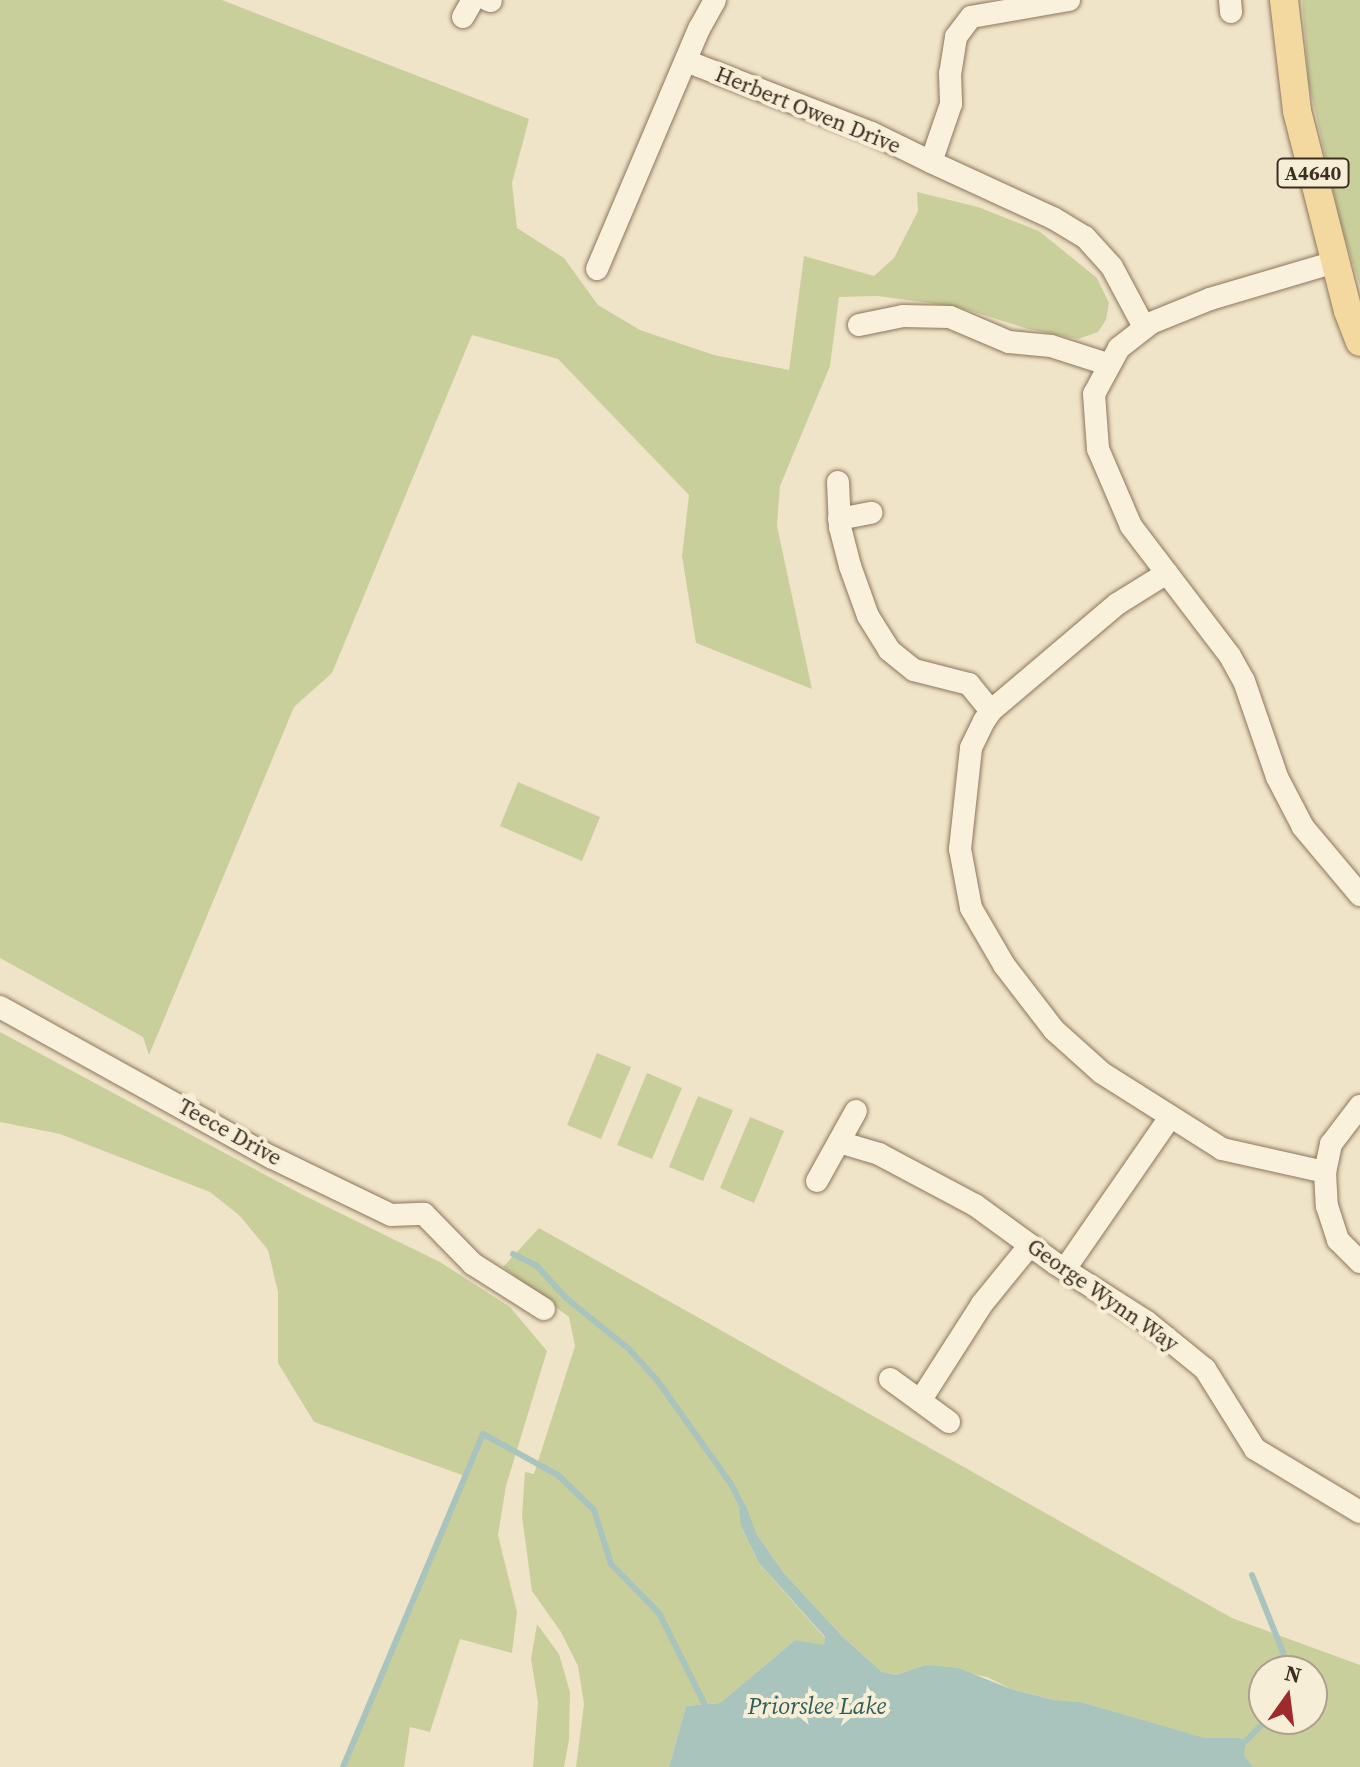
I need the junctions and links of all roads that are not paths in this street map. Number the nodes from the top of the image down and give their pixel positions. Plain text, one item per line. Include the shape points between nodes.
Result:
1 (715, 0) edge
2 (1284, 0) edge
3 (1053, 1) edge
4 (686, 61) junction
5 (931, 162) junction
6 (1335, 262) junction
7 (597, 269) dead end
8 (859, 325) dead end
9 (1144, 327) junction
10 (1360, 342) edge
11 (1107, 364) junction
12 (838, 482) dead end
13 (871, 513) dead end
14 (839, 519) junction
15 (1167, 573) junction
16 (991, 711) junction
17 (1360, 895) edge
18 (0, 1007) edge
19 (1360, 1106) edge
20 (856, 1111) dead end
21 (1169, 1119) junction
22 (839, 1142) junction
23 (1325, 1172) junction
24 (817, 1181) dead end
25 (1030, 1245) junction
26 (1360, 1262) edge
27 (1065, 1269) junction
28 (544, 1309) dead end
29 (890, 1379) dead end
30 (920, 1401) junction
31 (949, 1422) dead end
32 (1360, 1512) edge

1 - 4 street, Herbert Owen Drive
2 - 6 main road, A4640 via 1297,111
3 - 5 street via 971,17 956,37 951,104
4 - 5 street, Herbert Owen Drive via 872,133
4 - 7 street, Herbert Owen Drive
5 - 9 street, Herbert Owen Drive via 1085,237 1112,267
6 - 9 street via 1210,299
6 - 10 main road, A4640
8 - 11 street via 903,316 950,317 1009,342 1051,346
9 - 11 street
11 - 15 street via 1094,394 1098,449 1131,526
12 - 14 street
13 - 14 street
14 - 16 street via 868,616 889,650 914,670 969,684
15 - 16 street via 1117,604
15 - 17 street via 1237,668 1277,777 1303,827
16 - 21 street via 971,748 966,781 960,849 971,908 1004,965 1054,1030 1102,1073
18 - 28 street, Teece Drive via 271,1157 391,1215 424,1214 473,1264
19 - 23 street via 1331,1144
20 - 22 street
21 - 23 street via 1222,1149
21 - 27 street
22 - 24 street
22 - 25 street, George Wynn Way via 879,1154 935,1182
23 - 26 street via 1327,1206 1338,1240
25 - 27 street, George Wynn Way
25 - 30 street via 982,1304
27 - 32 street, George Wynn Way via 1147,1322 1205,1369 1255,1449
29 - 30 street
30 - 31 street

